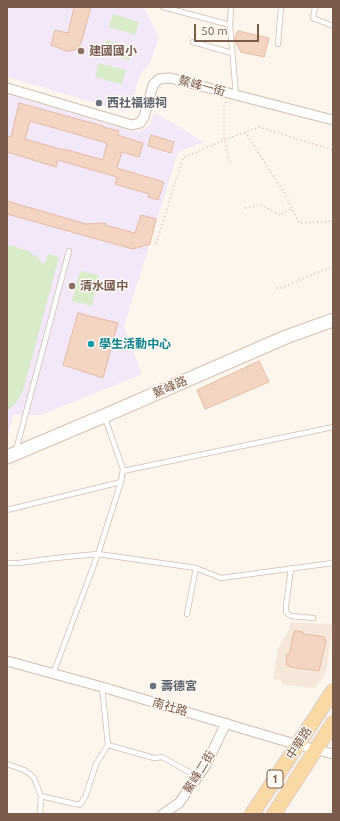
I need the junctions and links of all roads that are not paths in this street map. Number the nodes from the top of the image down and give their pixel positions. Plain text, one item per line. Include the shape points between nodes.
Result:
1 (163, 7) edge
2 (231, 7) edge
3 (281, 7) edge
4 (315, 7) edge
5 (230, 25) junction
6 (333, 26) edge
7 (193, 42) dead end
8 (278, 44) dead end
9 (232, 53) junction
10 (7, 88) edge
11 (236, 95) junction
12 (333, 120) edge
13 (69, 251) dead end
14 (333, 320) edge
15 (104, 416) junction
16 (333, 427) edge
17 (11, 455) edge
18 (123, 471) junction
19 (121, 482) junction
20 (7, 510) edge
21 (98, 554) junction
22 (7, 563) edge
23 (333, 563) edge
24 (196, 568) junction
25 (291, 568) junction
26 (187, 614) dead end
27 (313, 618) dead end
28 (7, 661) edge
29 (53, 674) junction
30 (102, 687) junction
31 (333, 691) edge
32 (226, 723) junction
33 (333, 723) edge
34 (108, 745) junction
35 (298, 745) junction
36 (316, 749) junction
37 (333, 754) edge
38 (7, 764) edge
39 (198, 777) junction
40 (41, 796) junction
41 (40, 814) edge
42 (164, 814) edge
43 (252, 814) edge
44 (274, 814) edge

1 - 5 lane
2 - 5 lane
3 - 8 lane
4 - 6 lane via 313,18
5 - 9 lane
7 - 9 lane
9 - 11 lane
10 - 11 street, 鰲峰一街 via 132,125 140,123 144,117 153,84 159,79 170,78
11 - 12 street, 鰲峰一街
13 - 17 lane
14 - 15 street, 鰲峰路 via 286,337
15 - 17 street, 鰲峰路
15 - 18 lane via 120,456
16 - 18 lane
18 - 19 lane
19 - 20 lane
19 - 21 lane
21 - 22 lane
21 - 24 lane
21 - 29 lane
23 - 25 lane
24 - 25 lane via 221,578
24 - 26 lane
25 - 27 lane via 286,612 291,616
28 - 29 street, 南社路
29 - 30 street, 南社路
30 - 32 street, 南社路
30 - 34 lane
31 - 35 main road, 中華路 / 1
32 - 35 street, 南社路
32 - 39 street, 鰲峰二街
33 - 36 main road, 中華路 / 1
34 - 39 lane via 154,758 162,757
34 - 40 lane via 96,764 80,805
35 - 36 street, 南社路
35 - 43 main road, 中華路 / 1
36 - 37 street, 南社路
36 - 44 main road, 中華路 / 1
38 - 40 lane via 30,774
39 - 42 street, 鰲峰二街 via 179,803
40 - 41 lane

